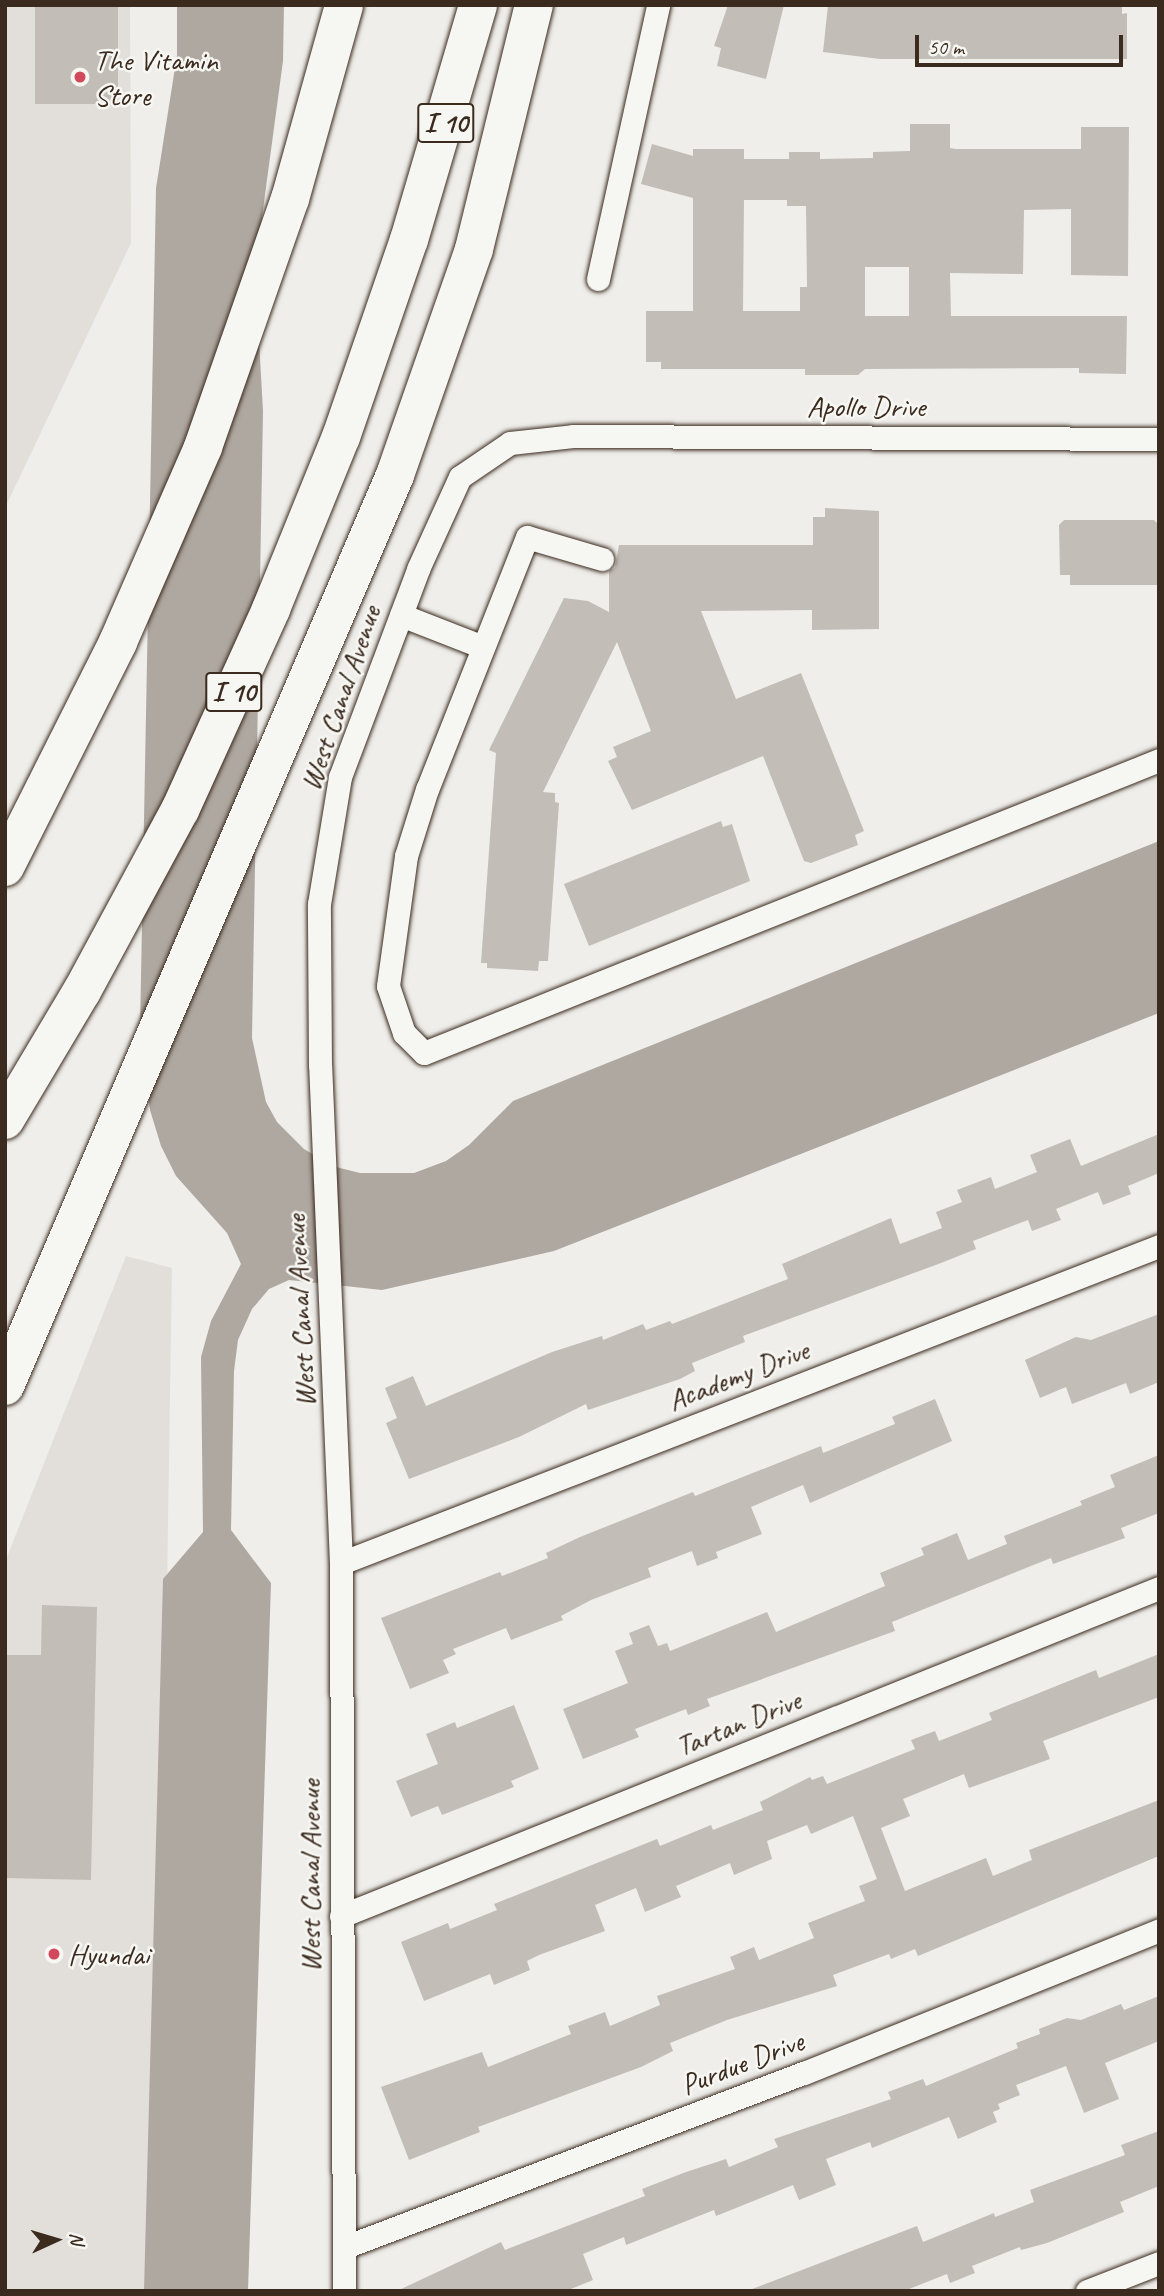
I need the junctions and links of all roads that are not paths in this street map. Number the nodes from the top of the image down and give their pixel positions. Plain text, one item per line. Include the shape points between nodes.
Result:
1 (344, 5) edge
2 (478, 5) edge
3 (534, 5) edge
4 (658, 5) edge
5 (598, 279) dead end
6 (573, 436) joint
7 (1159, 439) edge
8 (602, 559) dead end
9 (401, 615) junction
10 (483, 648) junction
11 (1159, 760) edge
12 (5, 867) edge
13 (5, 1120) edge
14 (1159, 1246) edge
15 (5, 1386) edge
16 (341, 1563) junction
17 (1159, 1588) edge
18 (341, 1916) junction
19 (1159, 1930) edge
20 (345, 2247) junction
21 (1159, 2263) edge
22 (344, 2291) edge
23 (1087, 2291) edge

1 - 12 highway via 290,199 203,447 118,642
2 - 13 highway, I 10 via 410,240 341,437 271,609 180,810 82,991
3 - 15 highway via 474,250 396,475 256,807 99,1158
4 - 5 street
6 - 7 street, Apollo Drive
6 - 9 street, West Canal Avenue via 510,443 460,477
8 - 10 street via 527,537
9 - 10 street
9 - 16 street, West Canal Avenue via 340,777 319,904 320,1065
10 - 11 street via 406,856 388,986 404,1034 424,1053
14 - 16 street, Academy Drive
16 - 18 street, West Canal Avenue
17 - 18 street, Tartan Drive
18 - 20 street, West Canal Avenue
19 - 20 street, Purdue Drive via 804,2073
20 - 22 street, West Canal Avenue
21 - 23 street

